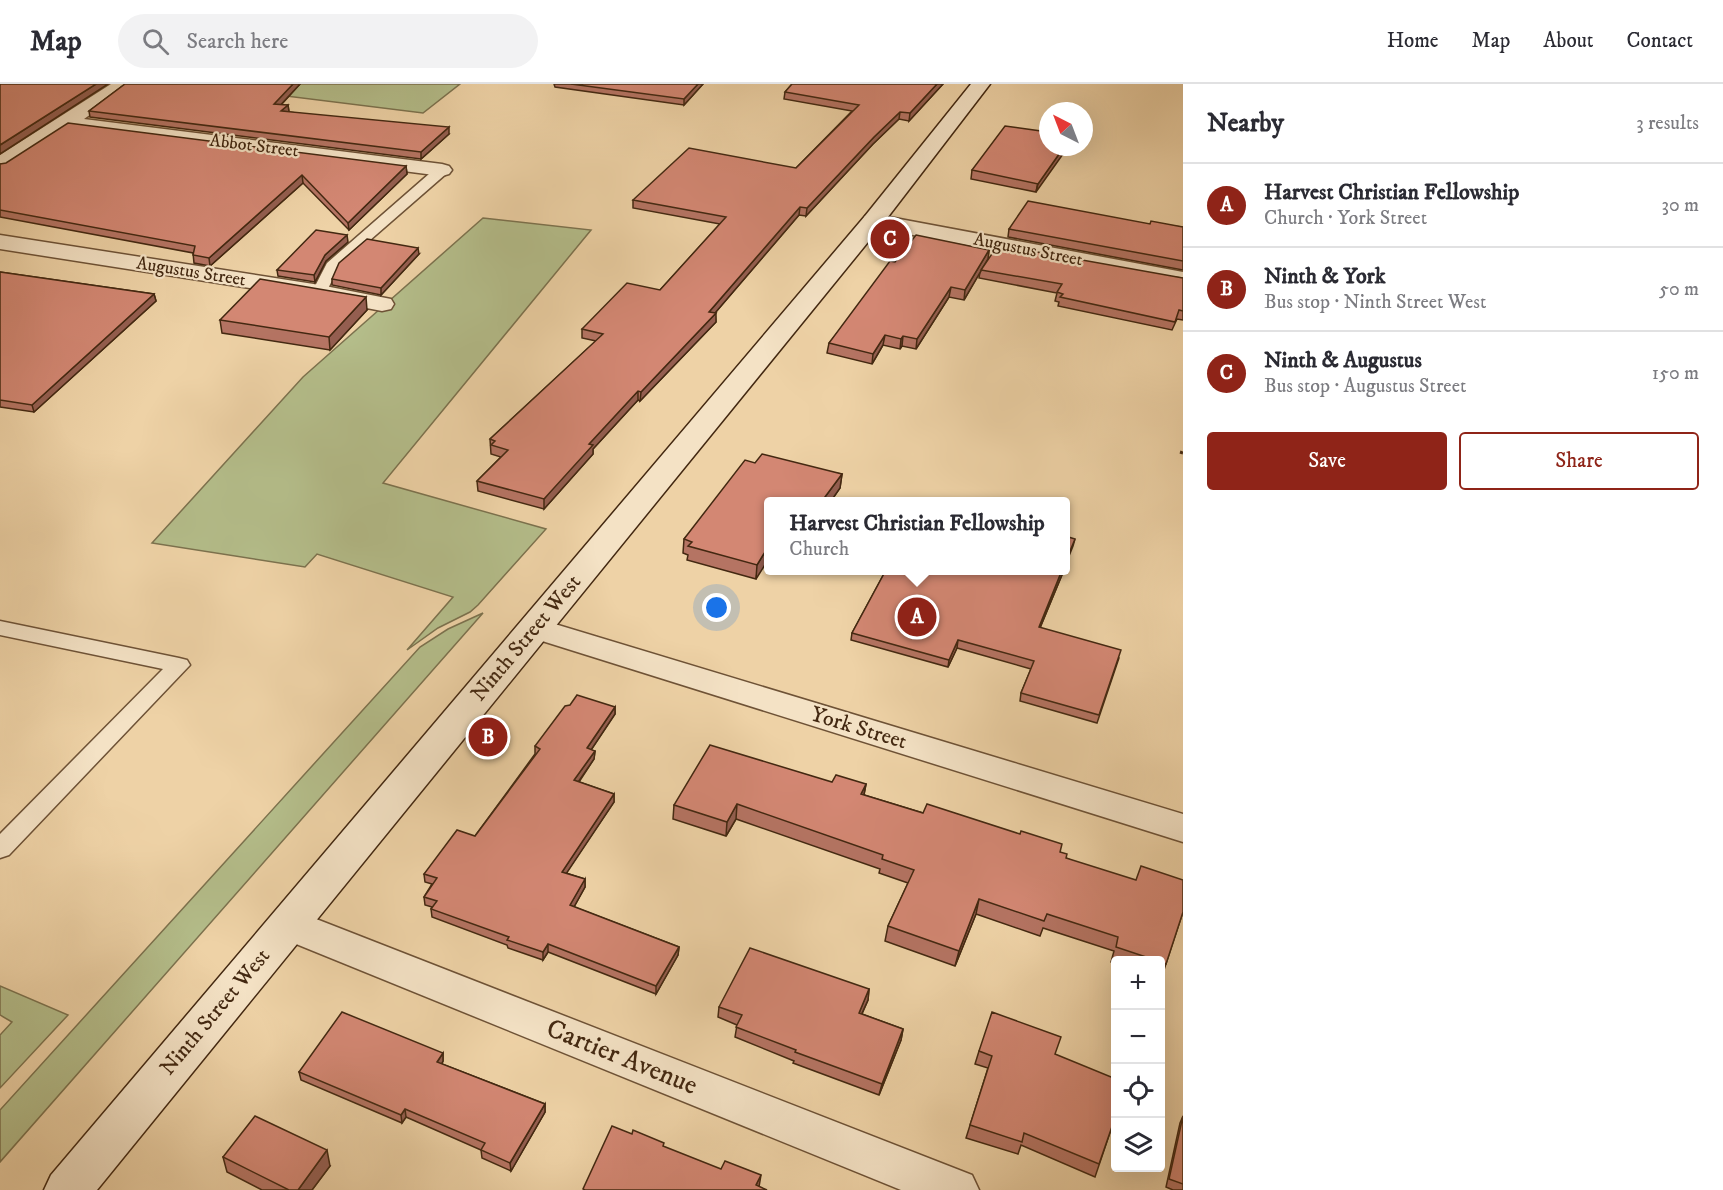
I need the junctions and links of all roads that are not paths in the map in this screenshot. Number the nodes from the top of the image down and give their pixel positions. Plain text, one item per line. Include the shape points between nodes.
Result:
1 (124, 84) edge
2 (981, 84) edge
3 (65, 122) junction
4 (0, 164) edge
5 (442, 170) joint
6 (873, 221) junction
7 (0, 242) edge
8 (1183, 279) edge
9 (320, 292) junction
10 (382, 304) dead end
11 (0, 628) edge
12 (535, 628) junction
13 (1183, 828) edge
14 (0, 849) edge
15 (288, 924) junction
16 (68, 1190) edge
17 (955, 1190) edge

1 - 3 street
2 - 6 street, Ninth Street West
3 - 4 street
3 - 5 street, Abbot Street
5 - 9 lane via 333,266
6 - 8 street, Augustus Street
6 - 12 street, Ninth Street West
7 - 9 street, Augustus Street
9 - 10 street, Augustus Street
11 - 14 lane via 180,665
12 - 13 street, York Street
12 - 15 street, Ninth Street West
15 - 16 street, Ninth Street West
15 - 17 street, Cartier Avenue

